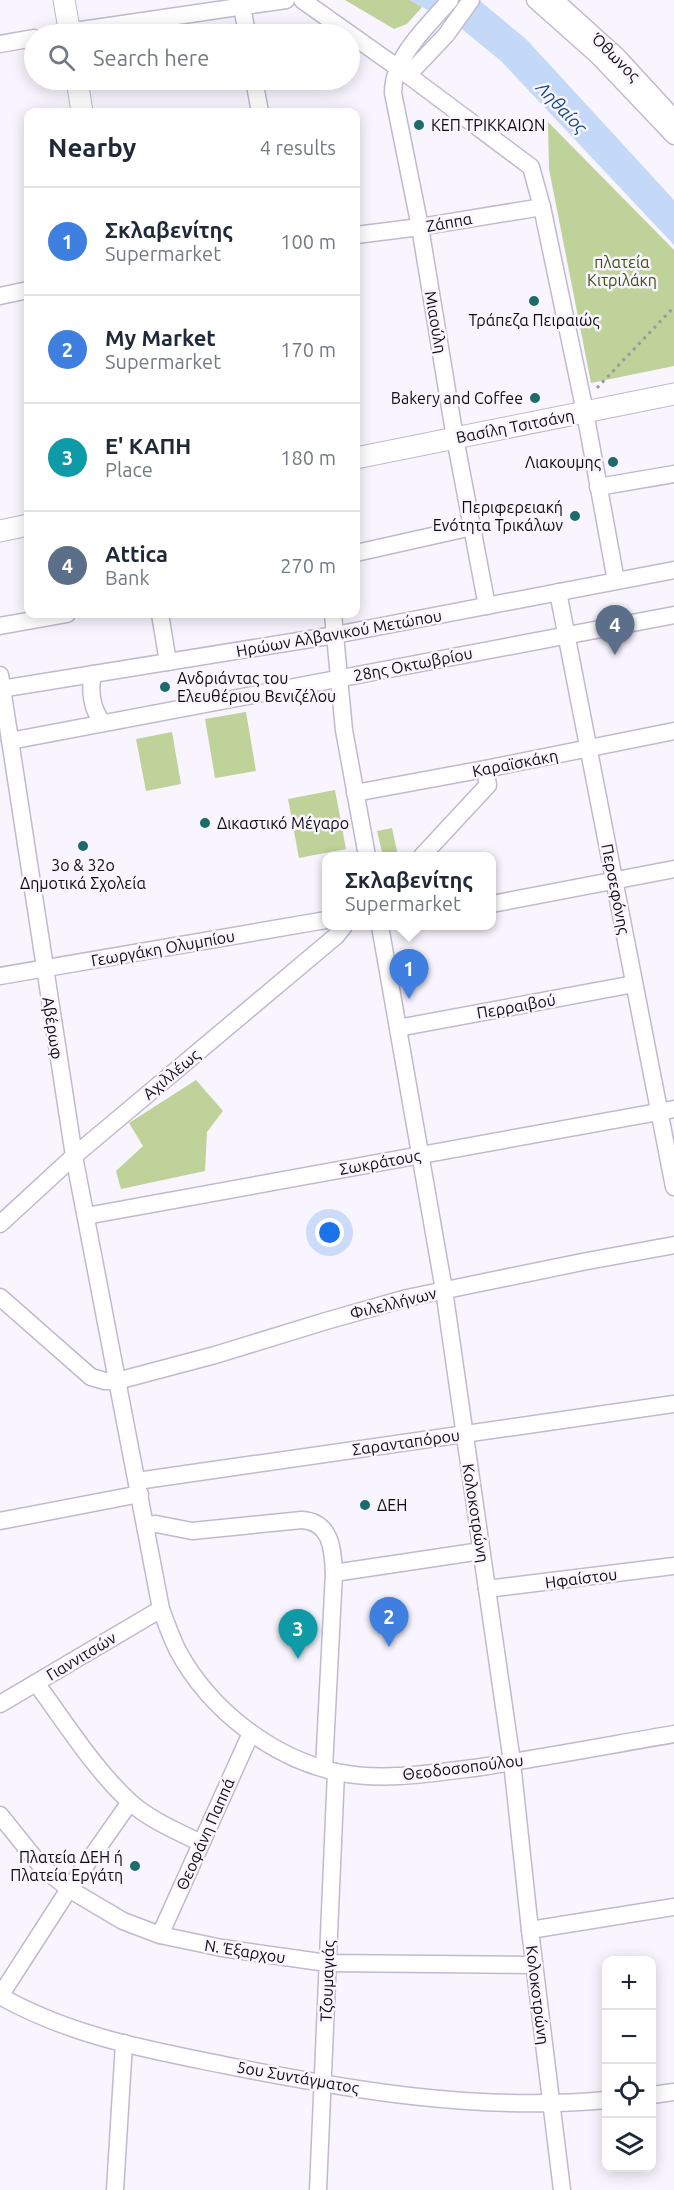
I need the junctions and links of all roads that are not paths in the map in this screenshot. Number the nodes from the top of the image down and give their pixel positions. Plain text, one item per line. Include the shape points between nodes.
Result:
1 (64, 0) edge
2 (286, 0) edge
3 (302, 0) edge
4 (450, 0) edge
5 (471, 0) edge
6 (535, 0) edge
7 (555, 0) edge
8 (241, 3) edge
9 (64, 24) edge
10 (121, 24) edge
11 (244, 24) edge
12 (336, 24) edge
13 (24, 40) edge
14 (360, 41) edge
15 (0, 44) edge
16 (403, 71) junction
17 (79, 90) edge
18 (256, 90) edge
19 (81, 108) edge
20 (259, 108) edge
21 (674, 118) edge
22 (674, 136) edge
23 (542, 207) junction
24 (420, 227) junction
25 (360, 234) edge
26 (24, 291) edge
27 (0, 296) edge
28 (674, 394) edge
29 (585, 412) junction
30 (455, 438) junction
31 (360, 457) edge
32 (674, 474) edge
33 (598, 487) junction
34 (24, 526) edge
35 (472, 527) junction
36 (0, 531) edge
37 (360, 552) edge
38 (674, 570) edge
39 (616, 581) junction
40 (558, 592) junction
41 (487, 606) junction
42 (674, 615) edge
43 (45, 618) edge
44 (161, 618) edge
45 (333, 618) edge
46 (0, 626) edge
47 (335, 635) junction
48 (566, 635) junction
49 (168, 662) junction
50 (93, 674) junction
51 (338, 679) junction
52 (1, 684) edge
53 (103, 723) junction
54 (674, 731) edge
55 (10, 741) junction
56 (588, 748) junction
57 (485, 769) junction
58 (355, 793) junction
59 (366, 852) edge
60 (426, 852) edge
61 (674, 868) edge
62 (614, 881) junction
63 (496, 903) edge
64 (322, 921) edge
65 (341, 930) edge
66 (381, 930) edge
67 (44, 968) junction
68 (0, 976) edge
69 (634, 984) junction
70 (398, 1028) junction
71 (667, 1110) edge
72 (420, 1155) junction
73 (74, 1156) junction
74 (674, 1187) edge
75 (86, 1216) junction
76 (0, 1224) edge
77 (674, 1245) edge
78 (444, 1290) junction
79 (0, 1297) edge
80 (117, 1381) junction
81 (674, 1404) edge
82 (464, 1433) junction
83 (139, 1487) junction
84 (0, 1521) edge
85 (146, 1525) junction
86 (481, 1551) junction
87 (674, 1566) edge
88 (334, 1573) junction
89 (487, 1589) junction
90 (161, 1609) junction
91 (36, 1683) junction
92 (0, 1704) edge
93 (251, 1732) junction
94 (674, 1734) edge
95 (512, 1762) junction
96 (330, 1770) junction
97 (130, 1802) junction
98 (0, 1815) edge
99 (201, 1843) junction
100 (69, 1889) junction
101 (674, 1907) edge
102 (530, 1930) junction
103 (160, 1935) junction
104 (327, 1963) junction
105 (534, 1965) junction
106 (0, 1996) edge
107 (124, 2043) junction
108 (323, 2083) junction
109 (674, 2092) edge
110 (656, 2094) edge
111 (602, 2100) edge
112 (552, 2104) junction
113 (115, 2190) edge
114 (318, 2190) edge
115 (562, 2190) edge

1 - 9 main road
2 - 8 street
3 - 12 street
4 - 16 street, Μιαούλη via 414,43
5 - 16 street via 446,35
6 - 22 street via 598,56
7 - 21 street, Όθωνος via 616,56
8 - 10 street
8 - 11 street
13 - 15 street
14 - 16 street
16 - 23 street via 529,164
16 - 24 street, Μιαούλη via 393,82 393,99
17 - 19 main road
18 - 20 street
23 - 24 street, Ζάππα
23 - 29 street
24 - 25 street, Ζάππα
24 - 30 street, Μιαούλη
26 - 27 street
28 - 29 main road, Βασίλη Τσιτσάνη
29 - 30 main road, Βασίλη Τσιτσάνη
29 - 33 street
30 - 31 main road, Βασίλη Τσιτσάνη
30 - 35 street, Μιαούλη
32 - 33 street
33 - 39 street
34 - 36 main road
35 - 37 street
35 - 41 street, Μιαούλη
38 - 39 street, Ηρώων Αλβανικού Μετώπου
39 - 40 street, Ηρώων Αλβανικού Μετώπου
40 - 41 street, Ηρώων Αλβανικού Μετώπου
40 - 48 street, Περσεφόνης
41 - 47 street, Ηρώων Αλβανικού Μετώπου
42 - 48 street, 28ης Οκτωβρίου
43 - 46 street
44 - 49 street
45 - 47 street
47 - 49 street, Ηρώων Αλβανικού Μετώπου
47 - 51 street
48 - 51 street, 28ης Οκτωβρίου
48 - 56 street, Περσεφόνης
49 - 50 street, Ηρώων Αλβανικού Μετώπου
50 - 52 street, Ηρώων Αλβανικού Μετώπου
50 - 53 street via 92,701
51 - 53 street, 28ης Οκτωβρίου
51 - 58 street
52 - 55 street, Αβέρωφ
53 - 55 street, 28ης Οκτωβρίου
54 - 56 street, Καραϊσκάκη
55 - 67 street, Αβέρωφ
56 - 57 street, Καραϊσκάκη
56 - 62 street, Περσεφόνης
57 - 58 street, Καραϊσκάκη
57 - 60 street via 488,785
58 - 59 street
61 - 62 street
62 - 63 street
62 - 69 street, Περσεφόνης
64 - 67 street, Γεωργάκη Ολυμπίου
65 - 73 street, Αχιλλέως
66 - 70 street, Κολοκοτρώνη
67 - 68 street, Γεωργάκη Ολυμπίου
67 - 73 street, Αβέρωφ
69 - 70 street, Περραιβού
69 - 71 street, Περσεφόνης
70 - 72 street, Κολοκοτρώνη
71 - 72 street, Σωκράτους
71 - 74 street, Περσεφόνης
72 - 75 street, Σωκράτους
72 - 78 street, Κολοκοτρώνη
73 - 75 street, Αβέρωφ
73 - 76 street, Αχιλλέως
75 - 80 street, Αβέρωφ
77 - 78 street, Φιλελλήνων
78 - 80 street, Φιλελλήνων via 382,1304
78 - 82 street, Κολοκοτρώνη
79 - 80 street via 91,1377
80 - 83 street, Θεοδοσοπούλου
81 - 82 street, Σαρανταπόρου
82 - 83 street, Σαρανταπόρου
82 - 86 street, Κολοκοτρώνη
83 - 84 street, Σαρανταπόρου
83 - 85 street, Θεοδοσοπούλου
85 - 88 street, Τζουμαγιάς via 192,1530 310,1521 327,1534
85 - 90 street, Θεοδοσοπούλου
86 - 88 street
86 - 89 street, Κολοκοτρώνη
87 - 89 street, Ηφαίστου
88 - 96 street, Τζουμαγιάς
89 - 95 street, Κολοκοτρώνη
90 - 91 street, Γιαννιτσών
90 - 93 street, Θεοδοσοπούλου via 191,1670 222,1708
91 - 92 street, Γιαννιτσών
91 - 97 street
93 - 96 street, Θεοδοσοπούλου via 300,1759
93 - 99 street, Θεοφάνη Παππά
94 - 95 street, Θεοδοσοπούλου
95 - 96 street, Θεοδοσοπούλου via 382,1776
95 - 102 street, Κολοκοτρώνη
96 - 104 street, Τζουμαγιάς
97 - 99 street
97 - 100 street
98 - 100 street, Ν. Έξαρχου via 41,1866
99 - 103 street, Θεοφάνη Παππά
100 - 103 street, Ν. Έξαρχου via 116,1917
100 - 106 street
101 - 102 street
102 - 105 street, Κολοκοτρώνη
103 - 104 street, Ν. Έξαρχου
104 - 105 street, Ν. Έξαρχου
104 - 108 street, Τζουμαγιάς
105 - 112 street, Κολοκοτρώνη
106 - 107 street, 5ου Συντάγματος via 50,2021
107 - 108 street, 5ου Συντάγματος
107 - 113 street
108 - 112 street, 5ου Συντάγματος via 453,2101
108 - 114 street, Τζουμαγιάς
109 - 110 street
111 - 112 street, 5ου Συντάγματος
112 - 115 street, Κολοκοτρώνη

